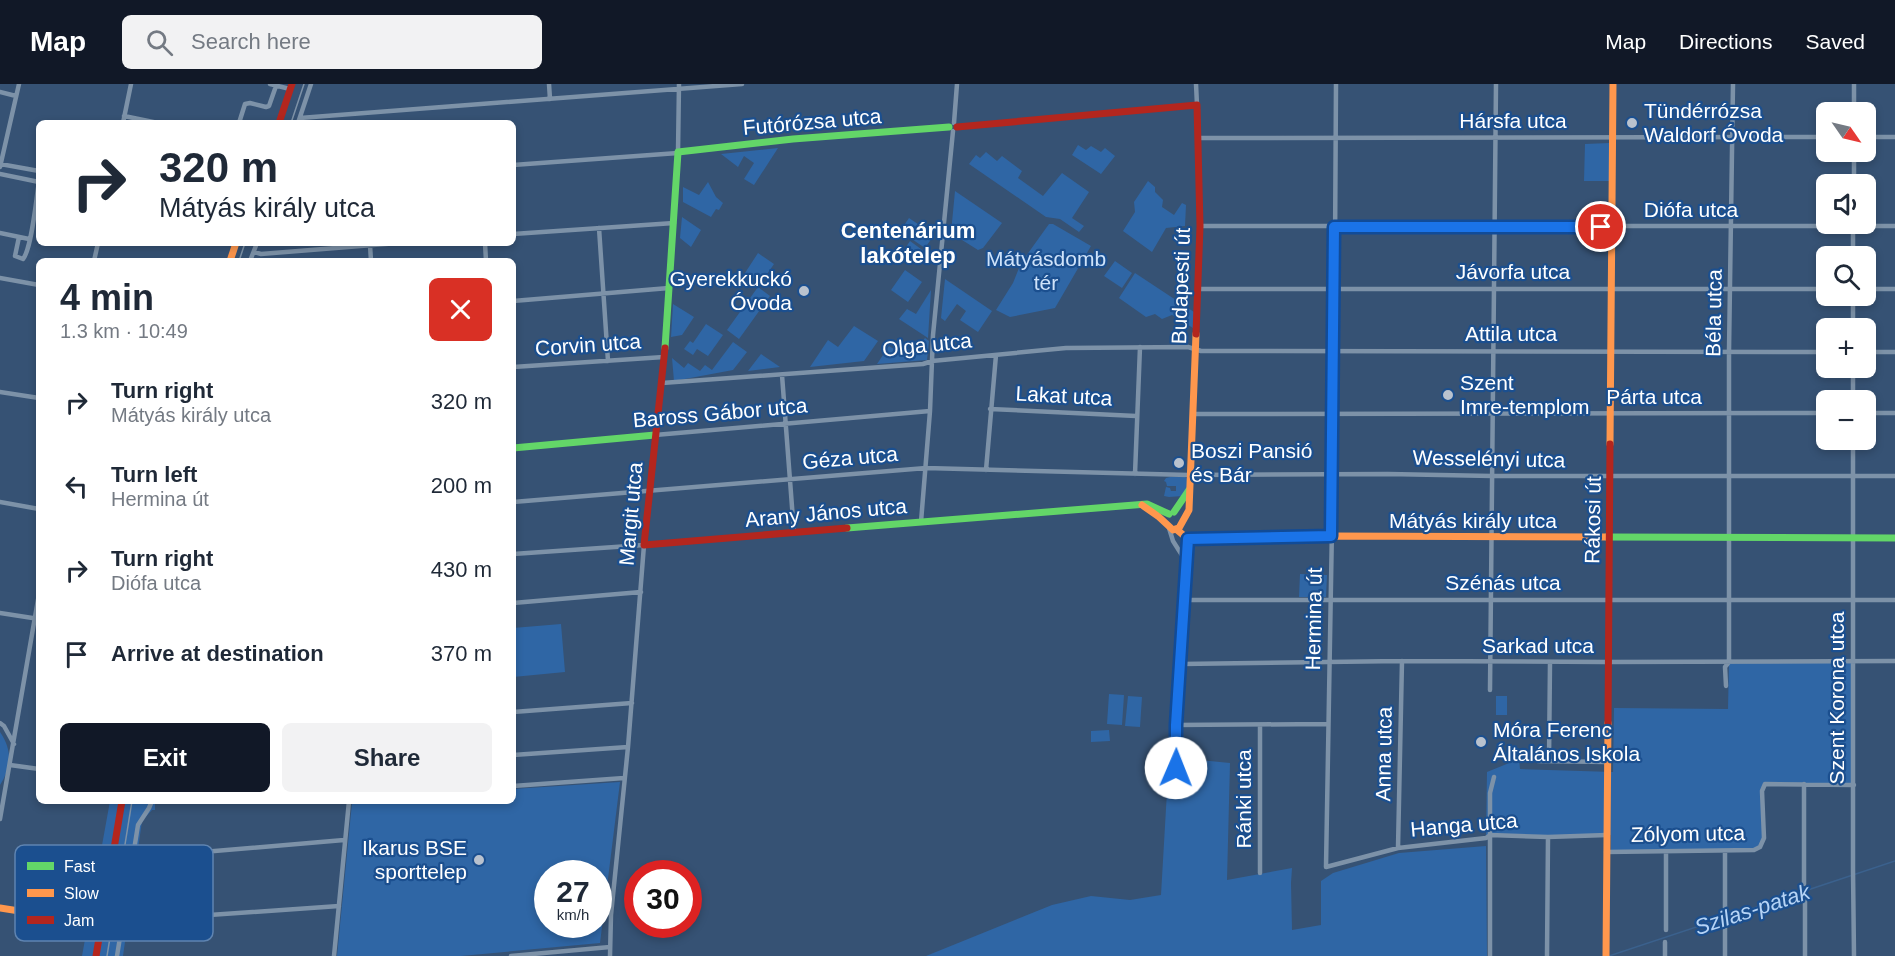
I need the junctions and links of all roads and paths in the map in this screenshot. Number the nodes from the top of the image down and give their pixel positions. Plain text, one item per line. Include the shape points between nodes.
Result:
1 (19, 84) edge
2 (131, 84) edge
3 (311, 84) edge
4 (549, 84) edge
5 (742, 84) edge
6 (957, 84) edge
7 (962, 84) edge
8 (1196, 84) edge
9 (1336, 84) edge
10 (1496, 84) edge
11 (1613, 84) edge
12 (1733, 84) edge
13 (1854, 84) edge
14 (273, 85) edge
15 (679, 86) edge
16 (291, 87) edge
17 (0, 92) edge
18 (16, 96) junction
19 (550, 99) junction
20 (1854, 102) edge
21 (1197, 105) junction
22 (124, 116) junction
23 (123, 120) edge
24 (143, 120) edge
25 (240, 120) edge
26 (280, 120) edge
27 (299, 120) edge
28 (953, 127) junction
29 (1335, 137) junction
30 (1613, 137) junction
31 (1816, 137) edge
32 (1876, 137) edge
33 (1895, 137) edge
34 (1198, 138) junction
35 (1494, 138) junction
36 (1732, 138) junction
37 (678, 152) junction
38 (0, 165) edge
39 (516, 165) edge
40 (36, 171) edge
41 (0, 174) edge
42 (36, 181) edge
43 (36, 199) edge
44 (674, 223) junction
45 (1816, 225) edge
46 (1200, 226) junction
47 (1494, 226) junction
48 (1731, 226) junction
49 (1876, 226) edge
50 (1895, 226) edge
51 (1334, 227) junction
52 (1612, 227) junction
53 (599, 228) junction
54 (0, 233) edge
55 (516, 234) edge
56 (19, 237) junction
57 (29, 239) junction
58 (256, 246) edge
59 (358, 246) edge
60 (254, 252) junction
61 (251, 258) edge
62 (0, 278) edge
63 (36, 284) edge
64 (669, 288) junction
65 (1335, 289) junction
66 (1493, 289) junction
67 (1612, 289) junction
68 (1730, 289) junction
69 (1816, 289) edge
70 (1876, 289) edge
71 (1895, 289) edge
72 (1198, 290) junction
73 (603, 294) junction
74 (516, 301) edge
75 (1140, 347) junction
76 (1195, 350) junction
77 (1334, 351) junction
78 (1493, 351) junction
79 (1611, 351) junction
80 (1729, 351) junction
81 (1816, 352) edge
82 (1876, 352) edge
83 (1895, 352) edge
84 (996, 355) junction
85 (664, 357) junction
86 (608, 361) junction
87 (932, 362) junction
88 (516, 367) edge
89 (782, 375) junction
90 (662, 383) junction
91 (0, 392) edge
92 (36, 398) edge
93 (990, 409) junction
94 (930, 411) junction
95 (1334, 413) junction
96 (1611, 413) junction
97 (1729, 413) junction
98 (1816, 413) edge
99 (1876, 413) edge
100 (1895, 413) edge
101 (1193, 414) junction
102 (1492, 414) junction
103 (1137, 416) junction
104 (786, 424) junction
105 (655, 435) junction
106 (516, 448) edge
107 (1853, 450) edge
108 (926, 468) junction
109 (987, 470) junction
110 (1135, 474) junction
111 (1190, 475) junction
112 (1332, 475) junction
113 (1492, 476) junction
114 (1610, 476) junction
115 (1730, 476) junction
116 (1853, 476) junction
117 (1895, 476) edge
118 (790, 480) junction
119 (1189, 490) junction
120 (649, 492) junction
121 (0, 502) edge
122 (516, 502) edge
123 (36, 508) edge
124 (921, 522) junction
125 (1174, 523) junction
126 (794, 533) junction
127 (1331, 536) junction
128 (1491, 537) junction
129 (1610, 538) junction
130 (1729, 538) junction
131 (1854, 538) junction
132 (1895, 538) edge
133 (1191, 539) junction
134 (644, 545) junction
135 (516, 554) edge
136 (1186, 563) junction
137 (641, 592) junction
138 (1491, 599) junction
139 (1184, 600) junction
140 (1609, 600) junction
141 (1729, 600) junction
142 (1854, 600) junction
143 (1895, 600) edge
144 (1331, 601) junction
145 (516, 603) edge
146 (0, 613) edge
147 (36, 618) edge
148 (36, 623) edge
149 (1402, 661) junction
150 (1490, 662) junction
151 (1550, 662) junction
152 (1608, 662) junction
153 (1729, 662) junction
154 (1853, 662) junction
155 (1895, 662) edge
156 (1330, 663) junction
157 (1181, 664) junction
158 (1726, 686) dead end
159 (1490, 690) dead end
160 (632, 703) junction
161 (516, 712) edge
162 (0, 723) edge
163 (1260, 724) junction
164 (1328, 724) junction
165 (1176, 725) junction
166 (14, 744) junction
167 (628, 747) junction
168 (516, 755) edge
169 (1538, 761) dead end
170 (1549, 761) junction
171 (1607, 762) junction
172 (10, 765) junction
173 (1176, 768) dead end
174 (36, 769) edge
175 (1494, 777) dead end
176 (624, 778) junction
177 (6, 782) junction
178 (1804, 784) junction
179 (1854, 785) junction
180 (516, 786) edge
181 (0, 788) edge
182 (121, 804) edge
183 (151, 804) edge
184 (349, 804) edge
185 (0, 819) edge
186 (1490, 835) junction
187 (1606, 835) junction
188 (1548, 837) junction
189 (344, 840) junction
190 (114, 845) edge
191 (134, 845) edge
192 (1398, 848) junction
193 (213, 851) edge
194 (1725, 851) junction
195 (1606, 852) junction
196 (1666, 852) junction
197 (1326, 867) joint
198 (1260, 873) dead end
199 (1804, 884) dead end
200 (1805, 897) dead end
201 (339, 906) junction
202 (0, 908) edge
203 (1725, 909) dead end
204 (15, 910) edge
205 (213, 915) edge
206 (1725, 922) dead end
207 (1665, 930) dead end
208 (98, 941) edge
209 (120, 941) edge
210 (1665, 942) dead end
211 (610, 947) junction
212 (1606, 955) edge
213 (96, 956) edge
214 (117, 956) edge
215 (334, 956) edge
216 (511, 956) edge
217 (610, 956) edge
218 (1490, 956) edge
219 (1547, 956) edge
220 (1665, 956) edge
221 (1725, 956) edge
222 (1805, 956) edge
223 (1854, 956) edge

1 - 18 street
2 - 22 street
3 - 27 street
4 - 19 street
5 - 15 street
6 - 7 street
6 - 28 street
8 - 21 street, Budapesti út
9 - 29 street, Hermina út
10 - 35 street
11 - 30 street, Rákosi út
12 - 36 street, Béla utca
13 - 20 street
14 - 16 street
14 - 25 street via 269,106 245,104
15 - 19 street
15 - 37 street, Margit utca
16 - 26 street
17 - 18 street
18 - 38 street
19 - 27 street
21 - 28 street, Futórózsa utca
21 - 34 street, Budapesti út
22 - 23 street
22 - 24 street
28 - 37 street, Futórózsa utca
28 - 87 street
29 - 34 street, Hársfa utca
29 - 35 street, Hársfa utca
29 - 51 street, Hermina út
30 - 35 street, Hársfa utca
30 - 36 street, Hársfa utca
30 - 52 street, Rákosi út
31 - 36 street, Hársfa utca
32 - 33 street
34 - 46 street, Budapesti út
35 - 47 street
36 - 48 street, Béla utca
37 - 39 street, Futórózsa utca
37 - 44 street, Margit utca
38 - 40 street
41 - 42 street
43 - 57 street
44 - 53 street
44 - 64 street, Margit utca
45 - 48 street, Diófa utca
46 - 51 street, Diófa utca
46 - 72 street, Budapesti út
47 - 51 street, Diófa utca
47 - 52 street, Diófa utca
47 - 66 street
48 - 52 street, Diófa utca
48 - 68 street, Béla utca
49 - 50 street, Diófa utca
51 - 65 street, Hermina út
52 - 67 street, Rákosi út
53 - 55 street
53 - 73 street
54 - 56 street
56 - 57 street
56 - 57 street via 15,256 23,259
58 - 60 street
59 - 60 street
60 - 61 street
62 - 63 street
64 - 73 street
64 - 85 street, Margit utca
65 - 66 street, Jávorfa utca
65 - 72 street, Jávorfa utca
65 - 77 street, Hermina út
66 - 67 street, Jávorfa utca
66 - 78 street
67 - 68 street, Jávorfa utca
67 - 79 street, Rákosi út
68 - 69 street, Jávorfa utca
68 - 80 street, Béla utca
70 - 71 street
72 - 76 street, Budapesti út
73 - 74 street
73 - 86 street
75 - 76 street, Olga utca
75 - 84 street, Olga utca via 1066,348
75 - 103 street
76 - 77 street, Attila utca
76 - 101 street, Budapesti út
77 - 78 street, Attila utca
77 - 95 street, Hermina út
78 - 79 street, Attila utca
78 - 102 street
79 - 80 street, Attila utca
79 - 96 street, Rákosi út
80 - 81 street, Attila utca
80 - 97 street, Béla utca
82 - 83 street
84 - 87 street, Olga utca
84 - 93 street
85 - 86 street, Corvin utca
85 - 90 street, Margit utca
86 - 88 street, Corvin utca
87 - 89 street, Olga utca
87 - 94 street
89 - 90 street, Olga utca
89 - 104 street
90 - 105 street, Margit utca
91 - 92 street
93 - 103 street, Lakat utca
93 - 109 street
94 - 104 street, Baross Gábor utca
94 - 108 street
95 - 101 street, Párta utca
95 - 102 street, Párta utca
95 - 112 street, Hermina út
96 - 97 street, Párta utca
96 - 102 street, Párta utca
96 - 114 street, Rákosi út
97 - 98 street, Párta utca
97 - 115 street, Béla utca
99 - 100 street
101 - 111 street, Budapesti út
102 - 113 street
103 - 110 street
104 - 105 street, Baross Gábor utca
104 - 118 street
105 - 106 street, Baross Gábor utca
105 - 120 street, Margit utca
107 - 116 street, Szent Korona utca
108 - 109 street, Géza utca
108 - 118 street, Géza utca
108 - 124 street
109 - 110 street, Géza utca
110 - 111 street, Géza utca
111 - 112 street, Wesselényi utca
111 - 119 street, Budapesti út
112 - 113 street, Wesselényi utca
112 - 127 street, Hermina út
113 - 114 street, Wesselényi utca
113 - 128 street
114 - 115 street, Wesselényi utca
114 - 129 street, Rákosi út
115 - 116 street, Wesselényi utca
115 - 130 street, Béla utca
116 - 117 street, Wesselényi utca
116 - 131 street, Szent Korona utca
118 - 120 street, Géza utca
118 - 126 street
119 - 125 street
119 - 125 street, Budapesti út via 1190,510
120 - 122 street, Géza utca
120 - 134 street, Margit utca
121 - 123 street
124 - 125 street, Arany János utca via 1142,504
124 - 126 street, Arany János utca
125 - 133 street
125 - 136 street via 1173,541
126 - 134 street, Arany János utca
127 - 128 street, Mátyás király utca
127 - 133 street, Mátyás király utca
127 - 144 street, Hermina út
128 - 129 street, Mátyás király utca
128 - 138 street
129 - 130 street, Mátyás király utca
129 - 140 street, Rákosi út
130 - 131 street, Mátyás király utca
130 - 141 street, Béla utca
131 - 132 street, Mátyás király utca
131 - 142 street, Szent Korona utca
133 - 136 street
134 - 135 street, Arany János utca
134 - 137 street, Margit utca
136 - 139 street
137 - 145 street
137 - 160 street, Margit utca
138 - 140 street, Szénás utca
138 - 144 street, Szénás utca
138 - 150 street
139 - 144 street, Szénás utca
139 - 157 street
140 - 141 street, Szénás utca
140 - 152 street, Rákosi út
141 - 142 street, Szénás utca
141 - 153 street, Béla utca
142 - 143 street, Szénás utca
142 - 154 street, Szent Korona utca
144 - 156 street, Hermina út
146 - 147 street
148 - 166 street
149 - 150 street, Sarkad utca
149 - 156 street, Sarkad utca
149 - 192 street, Anna utca
150 - 151 street, Sarkad utca
150 - 159 street
151 - 152 street, Sarkad utca
151 - 170 street
152 - 153 street, Sarkad utca
152 - 171 street, Rákosi út
153 - 154 street, Sarkad utca
153 - 158 street, Béla utca via 1725,667
154 - 155 street, Sarkad utca
154 - 179 street, Szent Korona utca
156 - 157 street, Sarkad utca
156 - 164 street, Hermina út
157 - 165 street
160 - 161 street
160 - 167 street, Margit utca
162 - 166 street
163 - 164 street
163 - 165 street
163 - 198 street, Ránki utca
164 - 197 street, Hermina út
165 - 173 street
166 - 172 street
167 - 168 street
167 - 176 street, Margit utca
169 - 170 street
170 - 171 street
171 - 187 street, Rákosi út
172 - 174 street
172 - 177 street
175 - 186 street
176 - 180 street
176 - 211 street, Margit utca
177 - 181 street
177 - 185 street
178 - 179 street, Zólyom utca
178 - 194 street, Zólyom utca via 1763,786 1762,844 1754,850
178 - 199 street
179 - 223 street, Szent Korona utca
182 - 190 street
183 - 191 street via 138,825
184 - 189 street
186 - 188 street, Hanga utca
186 - 192 street, Hanga utca
186 - 218 street
187 - 188 street, Hanga utca
187 - 195 street, Rákosi út
188 - 219 street
189 - 193 street
189 - 201 street
192 - 197 street, Hanga utca
194 - 196 street, Zólyom utca
194 - 203 street
195 - 196 street, Zólyom utca
195 - 212 street, Rákosi út
196 - 207 street
200 - 222 street
201 - 205 street
201 - 215 street
202 - 204 street
206 - 221 street
208 - 213 street
209 - 214 street
210 - 220 street
211 - 216 street
211 - 217 street, Margit utca

